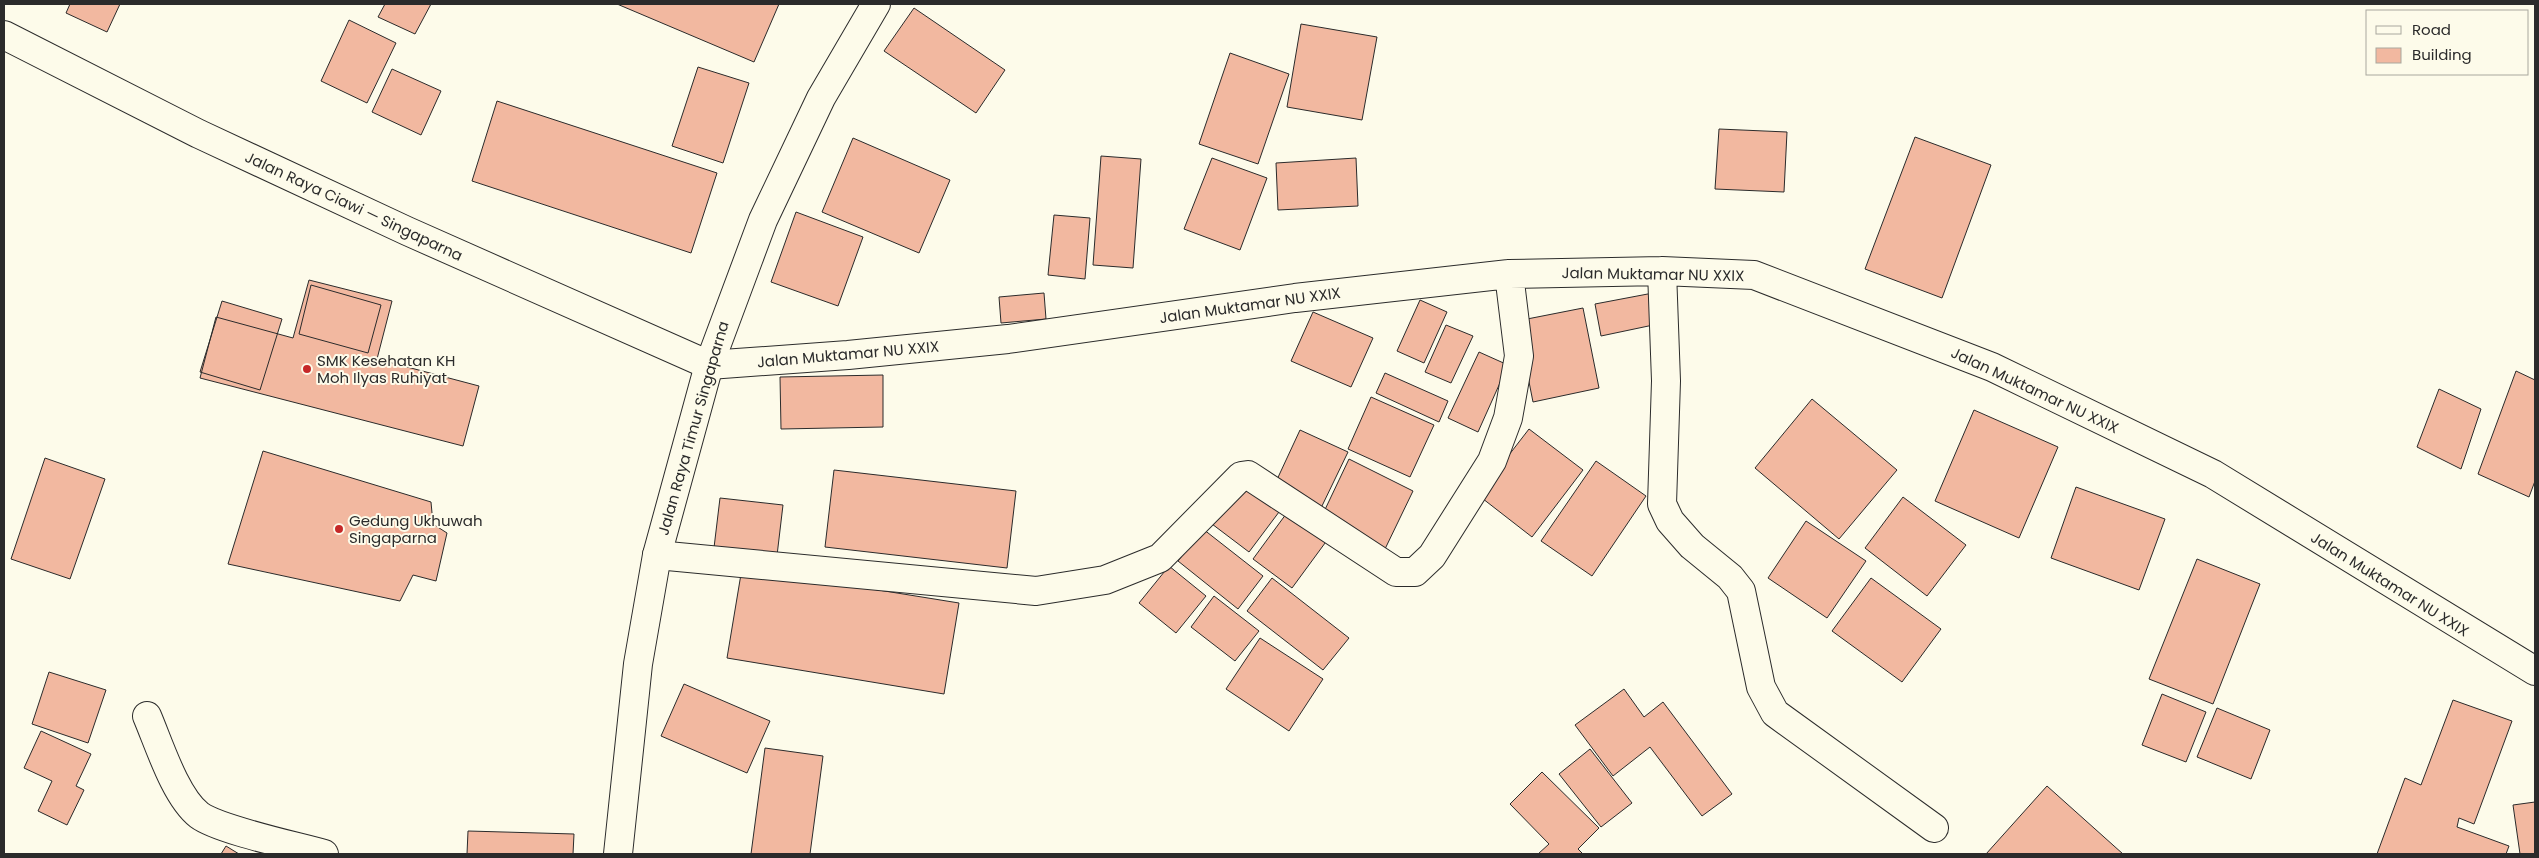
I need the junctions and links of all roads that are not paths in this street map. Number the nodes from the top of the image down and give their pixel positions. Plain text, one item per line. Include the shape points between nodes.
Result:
1 (876, 4) edge
2 (4, 35) edge
3 (1662, 271) junction
4 (1509, 274) junction
5 (709, 365) junction
6 (657, 555) junction
7 (2535, 671) edge
8 (147, 716) dead end
9 (1934, 828) dead end
10 (324, 854) edge
11 (618, 854) edge

1 - 5 street, Jalan Raya Timur Singaparna via 820,98 763,220
2 - 5 street, Jalan Raya Ciawi — Singaparna via 199,134 406,231
3 - 4 street, Jalan Muktamar NU XXIX
3 - 7 street, Jalan Muktamar NU XXIX via 1754,275 1992,367 2213,474
3 - 9 street via 1666,381 1662,504 1670,521 1741,591 1761,687 1775,713
4 - 5 street, Jalan Muktamar NU XXIX via 1295,298 1008,339
4 - 6 street via 1519,356 1508,418 1492,461 1432,556 1415,572 1396,572 1248,475 1241,476 1160,558 1106,580 1036,591
5 - 6 street, Jalan Raya Timur Singaparna
6 - 11 street, Jalan Raya Timur Singaparna via 638,664
8 - 10 street via 177,786 200,815 228,827

